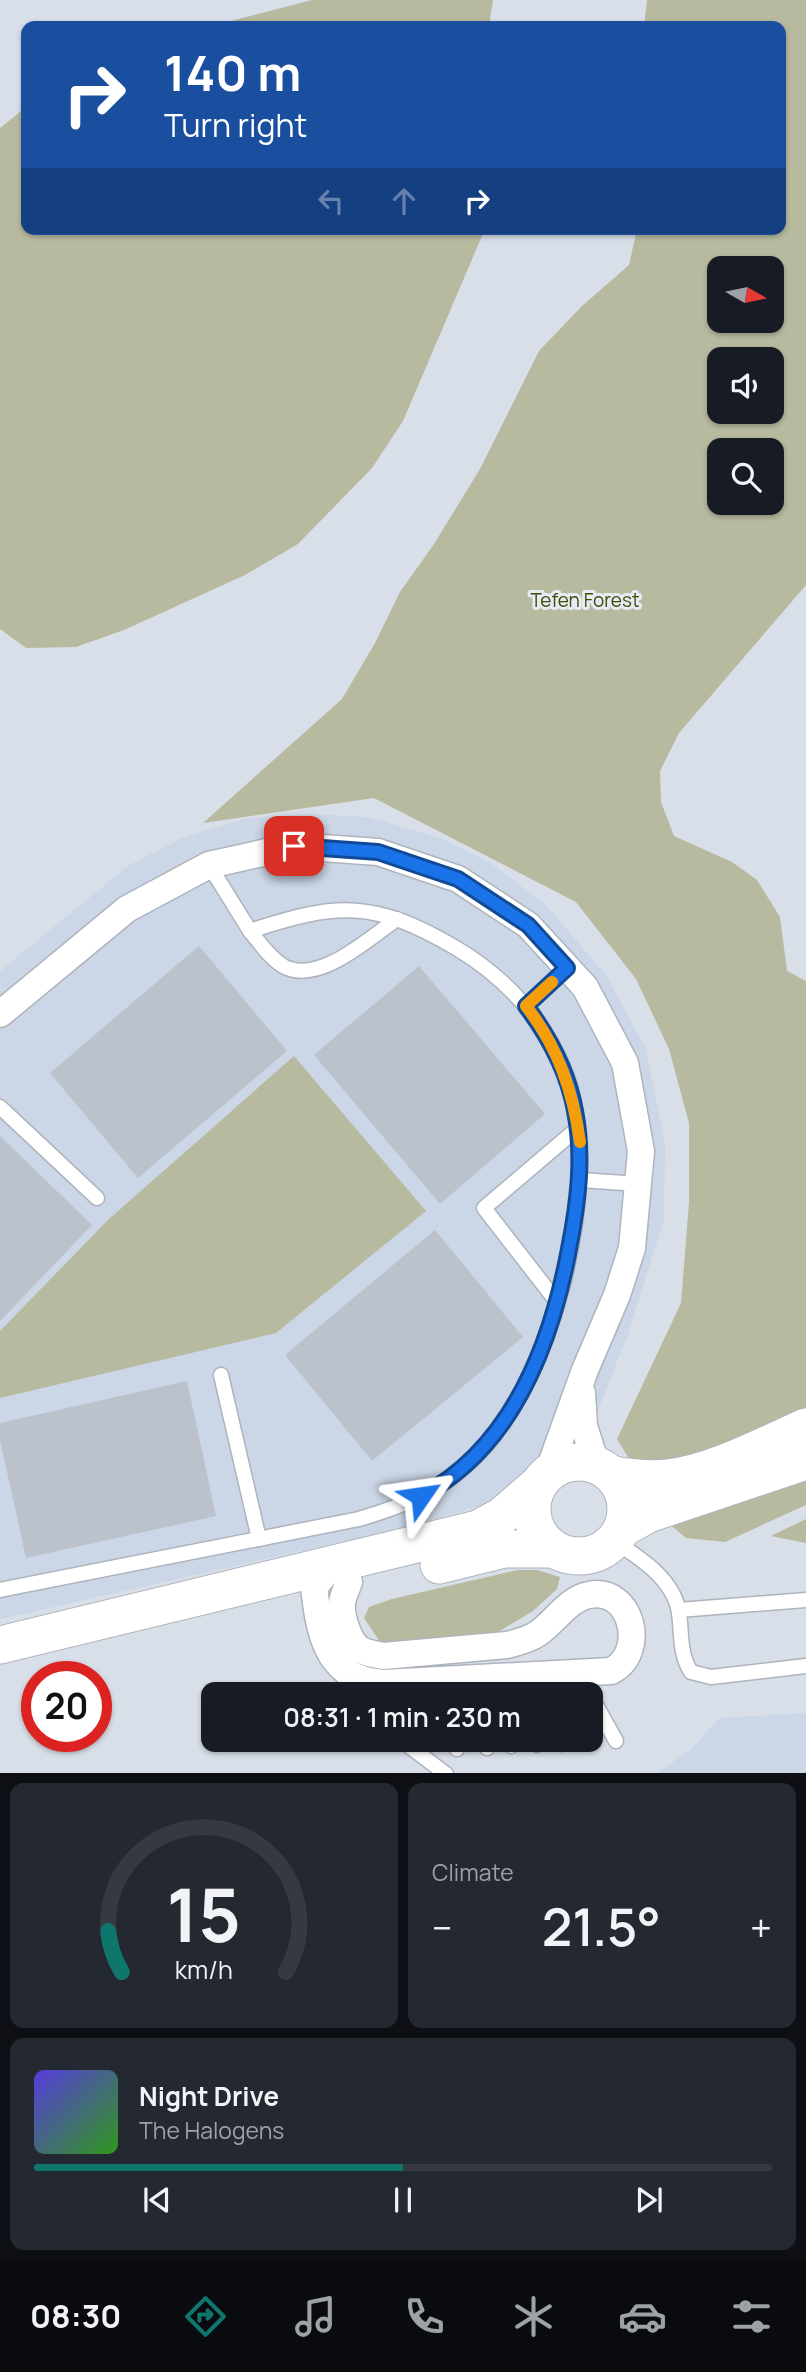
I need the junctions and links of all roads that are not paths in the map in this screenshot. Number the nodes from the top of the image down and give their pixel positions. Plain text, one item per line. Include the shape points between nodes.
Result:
1 (208, 864) junction
2 (397, 919) junction
3 (250, 931) junction
4 (567, 968) junction
5 (526, 1006) junction
6 (0, 1014) edge
7 (0, 1107) edge
8 (578, 1128) junction
9 (580, 1180) junction
10 (639, 1184) junction
11 (97, 1198) dead end
12 (557, 1302) junction
13 (221, 1375) dead end
14 (581, 1384) junction
15 (806, 1427) edge
16 (806, 1461) edge
17 (604, 1470) junction
18 (544, 1479) junction
19 (619, 1534) junction
20 (258, 1539) junction
21 (554, 1549) junction
22 (332, 1578) junction
23 (0, 1590) edge
24 (806, 1600) edge
25 (679, 1610) junction
26 (0, 1645) edge
27 (369, 1653) junction
28 (806, 1667) edge
29 (364, 1682) edge
30 (371, 1682) edge
31 (546, 1682) edge
32 (603, 1733) edge
33 (616, 1741) dead end
34 (417, 1752) edge
35 (446, 1773) edge

1 - 3 lane
1 - 4 street via 294,846 378,852 458,879 528,925
1 - 6 street via 127,909
2 - 3 lane via 367,911 329,911
2 - 3 lane via 335,961 310,971 283,966
2 - 5 lane via 466,954
4 - 5 lane
4 - 10 street via 585,987 625,1063 642,1151
5 - 8 lane via 555,1049
7 - 11 lane
8 - 9 lane
8 - 12 lane via 484,1208
9 - 10 lane
9 - 12 lane
10 - 14 street via 632,1248
12 - 20 lane via 522,1393 472,1460 440,1486 402,1506 359,1519
13 - 20 lane
14 - 17 street via 584,1426
14 - 18 street
15 - 17 street via 727,1461 669,1478 642,1479
16 - 19 street via 648,1514
17 - 18 street via 581,1461 567,1463
17 - 19 street via 619,1483 625,1497 627,1512
18 - 21 street via 531,1507 541,1538
18 - 22 street via 502,1516 478,1529
19 - 21 street via 601,1551 585,1556
19 - 25 lane via 646,1561
20 - 23 lane
21 - 22 street via 504,1549 388,1576
22 - 26 street via 185,1602
22 - 27 street via 349,1632 357,1647
22 - 29 street via 323,1637 332,1659
24 - 25 lane
25 - 28 lane via 683,1659 691,1672 711,1678
27 - 30 lane
27 - 31 street via 383,1656 507,1645 537,1634 575,1601 590,1595 606,1595 619,1602 628,1615 632,1636 623,1666
32 - 33 lane
34 - 35 lane

